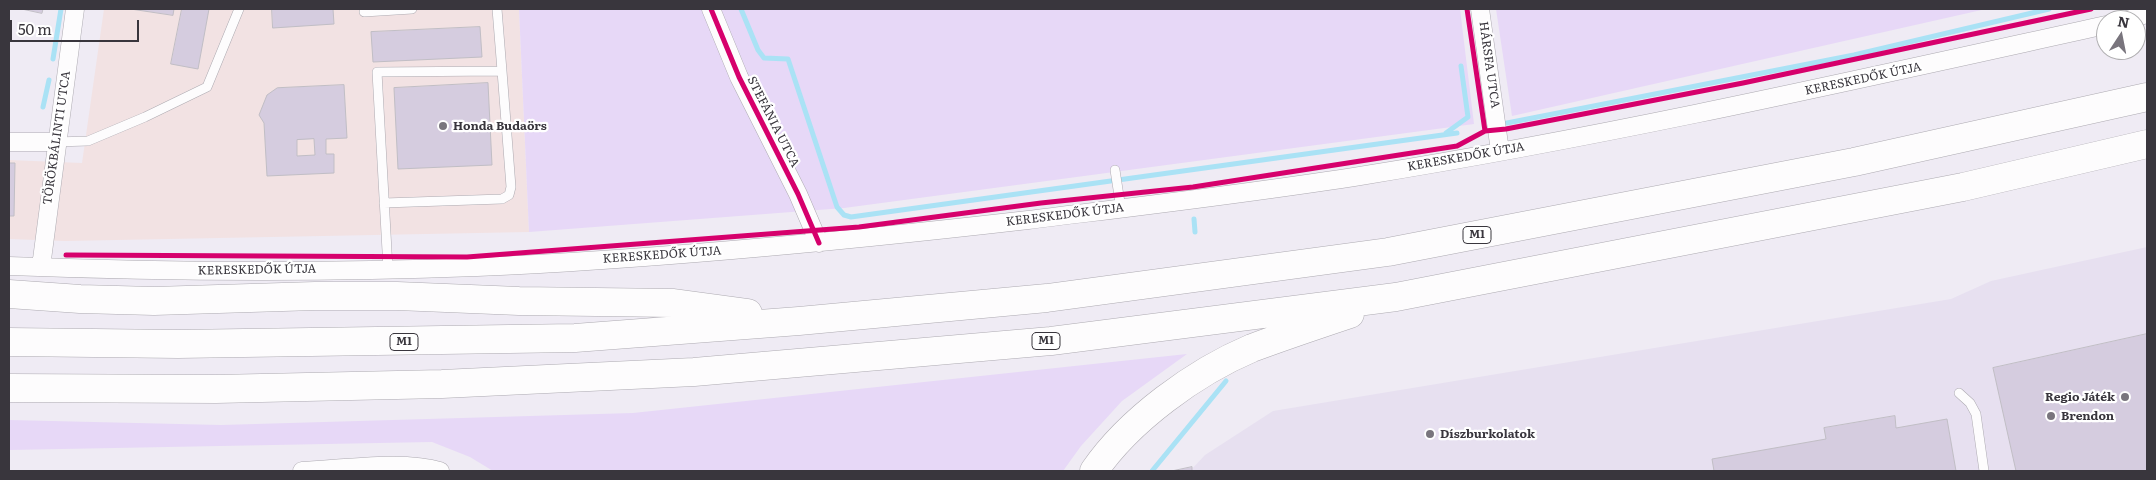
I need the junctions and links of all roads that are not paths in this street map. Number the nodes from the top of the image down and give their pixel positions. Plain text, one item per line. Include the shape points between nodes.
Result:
1 (75, 9) edge
2 (240, 9) edge
3 (412, 9) edge
4 (496, 9) edge
5 (711, 9) edge
6 (1480, 9) edge
7 (364, 12) dead end
8 (2096, 28) edge
9 (502, 71) junction
10 (2147, 97) edge
11 (9, 142) edge
12 (56, 142) junction
13 (2147, 144) edge
14 (1500, 151) junction
15 (1115, 170) dead end
16 (384, 203) junction
17 (1121, 209) junction
18 (819, 243) junction
19 (9, 266) edge
20 (40, 267) junction
21 (388, 268) junction
22 (9, 294) edge
23 (1396, 297) junction
24 (799, 321) junction
25 (9, 342) edge
26 (9, 388) edge
27 (1959, 394) dead end
28 (302, 471) edge
29 (440, 471) edge
30 (1094, 471) edge
31 (1984, 471) edge

1 - 12 street, TÖRÖKBÁLINTI UTCA
2 - 12 lane via 207,87 88,141
3 - 7 lane
4 - 9 lane
5 - 18 street, STEFÁNIA UTCA via 739,77
6 - 14 street, HÁRSFA UTCA
8 - 14 street, KERESKEDŐK ÚTJA via 1724,110
9 - 16 lane via 509,194 502,199
9 - 16 lane via 377,72
10 - 24 highway, M1 via 1854,162 1388,252 1047,298
11 - 12 street
12 - 20 street, TÖRÖKBÁLINTI UTCA
13 - 23 highway, M1 via 1963,187
14 - 17 street, KERESKEDŐK ÚTJA via 1366,175
15 - 17 lane
16 - 21 lane
17 - 18 street, KERESKEDŐK ÚTJA
18 - 21 street, KERESKEDŐK ÚTJA via 568,262
19 - 20 street, KERESKEDŐK ÚTJA
20 - 21 street, KERESKEDŐK ÚTJA via 147,271
22 - 24 highway via 80,300 397,296 674,303
23 - 26 highway, M1 via 1051,341 694,372 442,384 216,389
23 - 30 highway via 1251,349 1207,371 1145,416
24 - 25 highway, M1 via 575,338 178,344
27 - 31 lane via 1970,403 1976,414
28 - 29 street via 403,466

